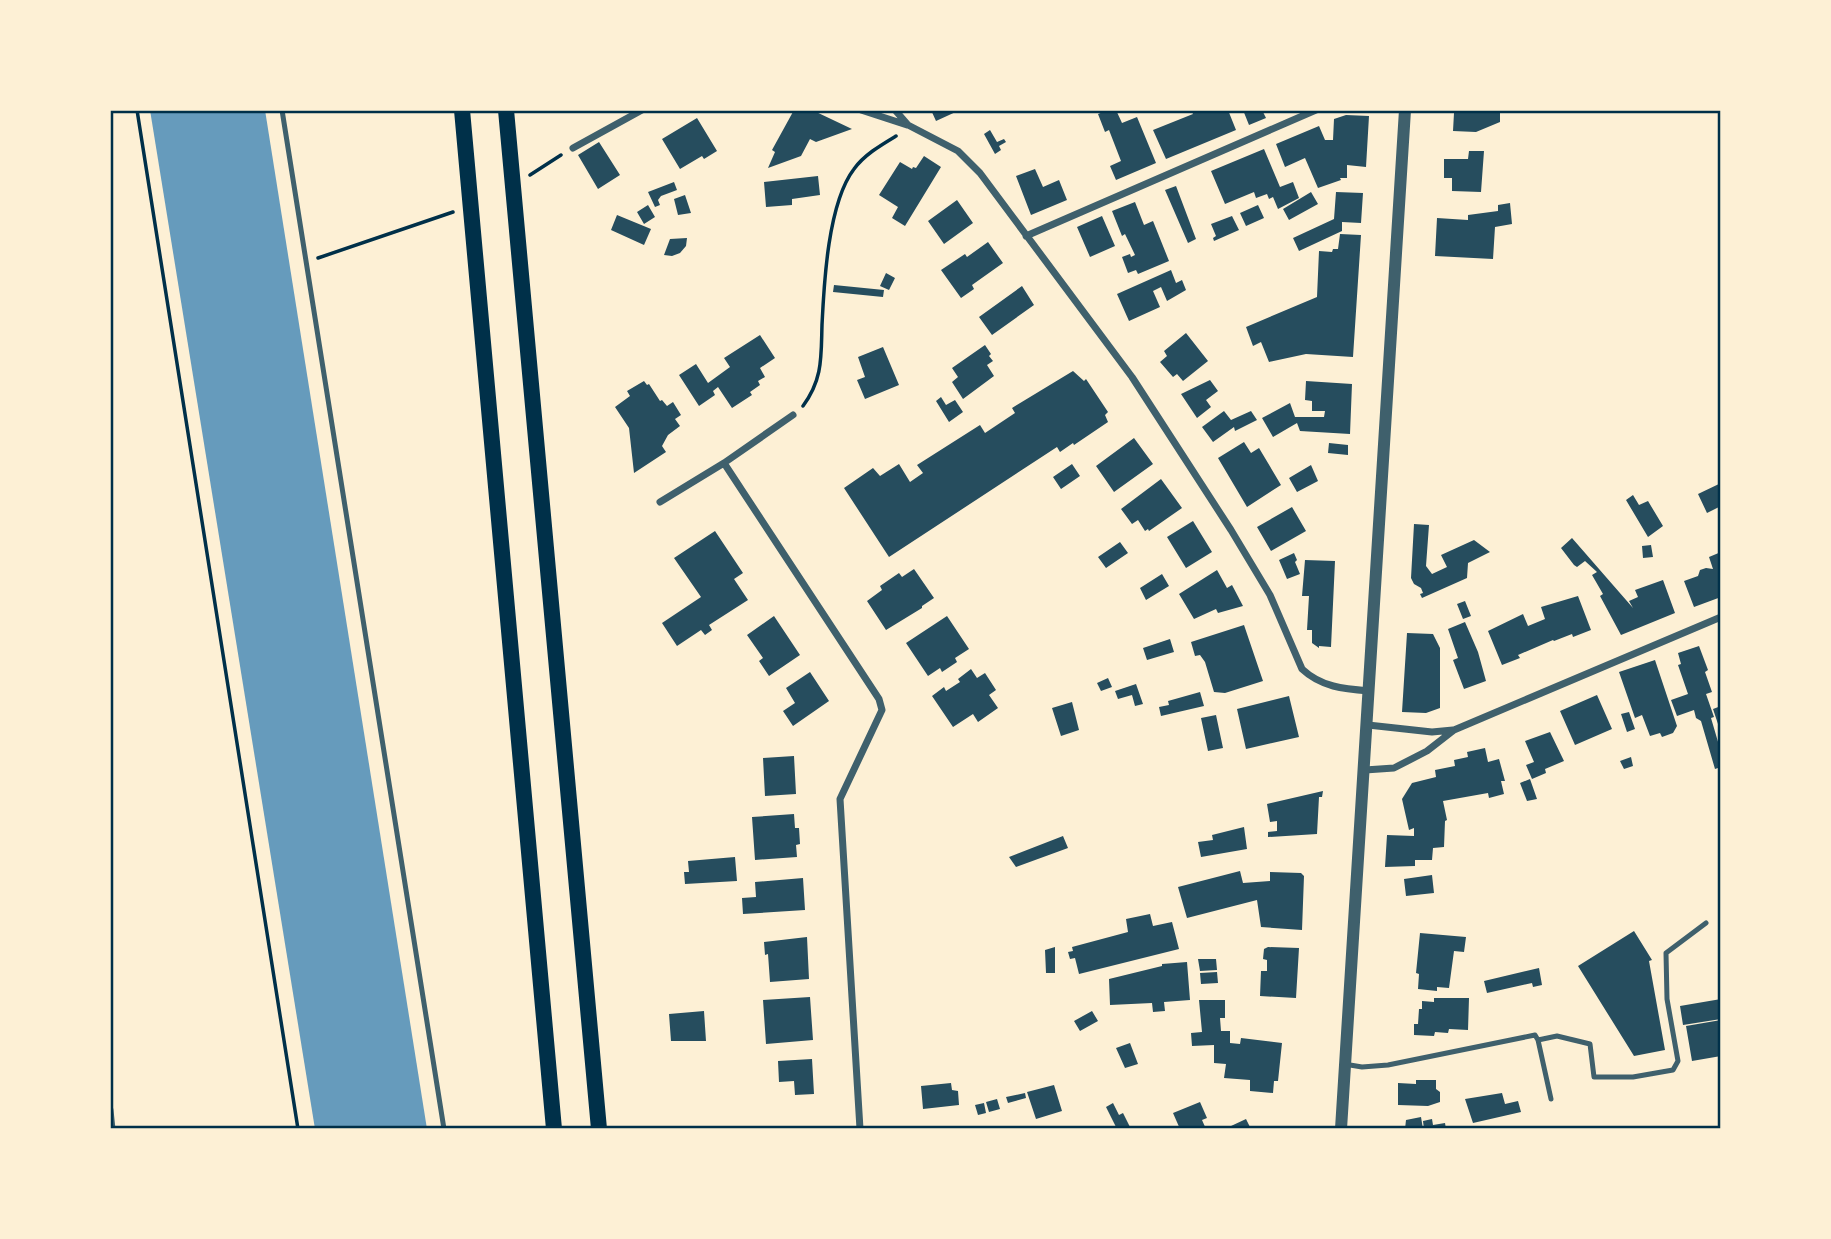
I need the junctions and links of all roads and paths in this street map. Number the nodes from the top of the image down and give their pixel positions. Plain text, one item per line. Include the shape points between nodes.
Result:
1 (137, 110) edge
2 (282, 110) edge
3 (462, 110) edge
4 (506, 110) edge
5 (642, 110) edge
6 (861, 110) edge
7 (895, 110) edge
8 (1316, 110) edge
9 (1405, 110) edge
10 (908, 125) junction
11 (573, 148) joint
12 (514, 186) junction
13 (471, 205) junction
14 (1026, 236) junction
15 (306, 262) junction
16 (793, 415) joint
17 (724, 463) junction
18 (660, 502) dead end
19 (1721, 617) edge
20 (1369, 691) junction
21 (1368, 725) junction
22 (1454, 730) junction
23 (1365, 770) junction
24 (1706, 923) dead end
25 (1538, 1040) junction
26 (1344, 1064) junction
27 (1550, 1099) dead end
28 (110, 1110) edge
29 (112, 1129) edge
30 (298, 1129) edge
31 (444, 1129) edge
32 (554, 1129) edge
33 (599, 1129) edge
34 (860, 1129) edge
35 (1341, 1129) edge

1 - 30 path
2 - 15 lane
3 - 13 main road
4 - 12 main road
5 - 11 street
6 - 10 street
7 - 10 street
8 - 14 street
9 - 20 street
10 - 14 street via 958,151
10 - 16 path via 855,167 846,181 824,277 820,371 815,388
11 - 12 path
12 - 33 main road
13 - 15 path
13 - 32 main road
14 - 20 street via 1132,377 1231,530 1270,595 1302,669 1326,685
15 - 31 lane
16 - 17 street
17 - 18 street
17 - 34 street via 882,710 840,799
19 - 22 street
20 - 21 street
21 - 22 street
21 - 23 street
22 - 23 street via 1394,768
23 - 26 street
24 - 25 lane via 1666,953 1667,999 1678,1061 1673,1070 1594,1077 1590,1044 1557,1036
25 - 26 lane via 1535,1035 1388,1065
25 - 27 lane
26 - 35 street
28 - 29 street

